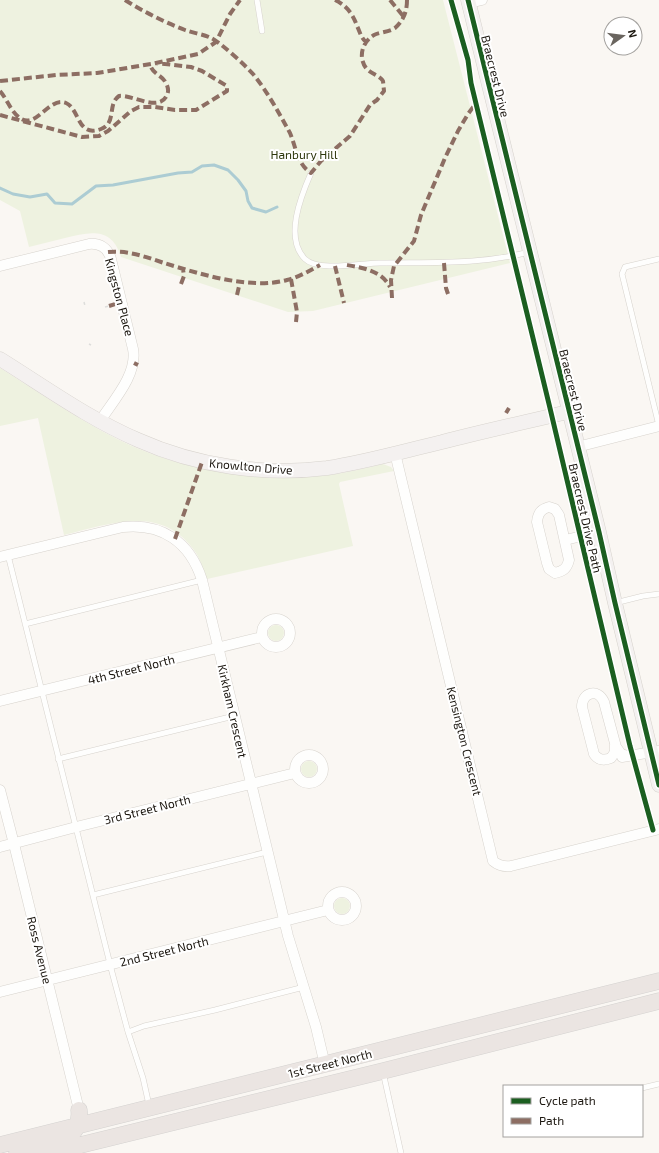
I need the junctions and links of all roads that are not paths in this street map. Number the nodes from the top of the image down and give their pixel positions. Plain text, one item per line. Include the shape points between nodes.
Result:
1 (257, 0) edge
2 (473, 1) edge
3 (262, 30) dead end
4 (311, 173) dead end
5 (530, 252) junction
6 (659, 259) edge
7 (0, 266) edge
8 (0, 359) edge
9 (568, 412) junction
10 (100, 421) junction
11 (659, 426) edge
12 (577, 447) junction
13 (395, 454) junction
14 (598, 532) junction
15 (565, 540) junction
16 (4, 556) edge
17 (202, 580) junction
18 (659, 594) edge
19 (614, 603) junction
20 (25, 624) junction
21 (262, 637) dead end
22 (218, 648) junction
23 (41, 690) junction
24 (0, 701) edge
25 (234, 716) junction
26 (615, 745) junction
27 (655, 752) edge
28 (628, 756) junction
29 (58, 759) junction
30 (607, 759) junction
31 (295, 773) dead end
32 (251, 784) junction
33 (659, 785) edge
34 (0, 790) edge
35 (76, 827) junction
36 (659, 829) edge
37 (14, 844) junction
38 (0, 847) edge
39 (268, 852) junction
40 (93, 895) junction
41 (328, 910) dead end
42 (284, 921) junction
43 (110, 964) junction
44 (47, 980) junction
45 (659, 981) edge
46 (304, 987) junction
47 (0, 992) edge
48 (659, 1001) edge
49 (128, 1032) junction
50 (325, 1065) junction
51 (383, 1071) junction
52 (659, 1084) edge
53 (643, 1088) edge
54 (150, 1108) junction
55 (214, 1111) junction
56 (79, 1118) junction
57 (0, 1145) edge
58 (17, 1153) edge
59 (48, 1153) edge
60 (401, 1153) edge

1 - 3 lane
2 - 5 street, Braecrest Drive
4 - 5 lane via 301,196 295,236 306,260 315,264 327,266 444,263 504,258
5 - 9 street, Braecrest Drive
6 - 11 lane via 625,267 622,274
7 - 10 street, Kingston Place via 89,244 99,245 110,255 134,361 131,371
8 - 10 street, Knowlton Drive
9 - 12 street, Braecrest Drive
9 - 13 street, Knowlton Drive
10 - 13 street, Knowlton Drive via 139,441 179,456 231,466 268,470 307,470
11 - 12 street
12 - 14 street, Braecrest Drive
13 - 36 street, Kensington Crescent via 493,861 505,867 511,866
14 - 15 street
14 - 19 street, Braecrest Drive
15 - 15 street via 555,509 542,509 537,522 549,569 555,573 562,572 567,567 569,560
16 - 17 street, Kirkham Crescent via 123,527 147,527 162,531 186,548
16 - 20 lane
17 - 20 lane
17 - 22 street, Kirkham Crescent
18 - 19 lane
19 - 27 street, Braecrest Drive
20 - 23 lane
21 - 22 street, 4th Street North
22 - 23 street, 4th Street North
22 - 25 street, Kirkham Crescent
23 - 24 street, 4th Street North
23 - 29 lane
25 - 29 lane
25 - 32 street, Kirkham Crescent
26 - 28 street via 621,754
26 - 30 street via 614,756
26 - 30 street via 603,699 596,693 587,695 582,707 592,750 599,759
27 - 28 street
27 - 33 street, Braecrest Drive
28 - 30 street
29 - 35 lane
31 - 32 street, 3rd Street North
32 - 35 street, 3rd Street North
32 - 39 street, Kirkham Crescent
34 - 37 street, Ross Avenue
35 - 37 street, 3rd Street North
35 - 40 lane
37 - 38 street, 3rd Street North
37 - 44 street, Ross Avenue
39 - 40 lane
39 - 42 street, Kirkham Crescent
40 - 43 lane
41 - 42 street, 2nd Street North
42 - 43 street, 2nd Street North
42 - 46 street, Kirkham Crescent
43 - 44 street, 2nd Street North
43 - 49 lane
44 - 47 street, 2nd Street North
44 - 56 street, Ross Avenue
45 - 50 main road, 1st Street North
46 - 49 lane
46 - 50 street, Kirkham Crescent
48 - 51 main road, 1st Street North
49 - 54 lane
50 - 54 main road, 1st Street North
50 - 55 main road via 309,1080 257,1094
51 - 55 main road, 1st Street North
51 - 60 lane
52 - 53 lane
54 - 56 main road, 1st Street North via 104,1119
55 - 59 main road, 1st Street North
56 - 57 main road, 1st Street North
56 - 58 main road via 73,1133 66,1140

